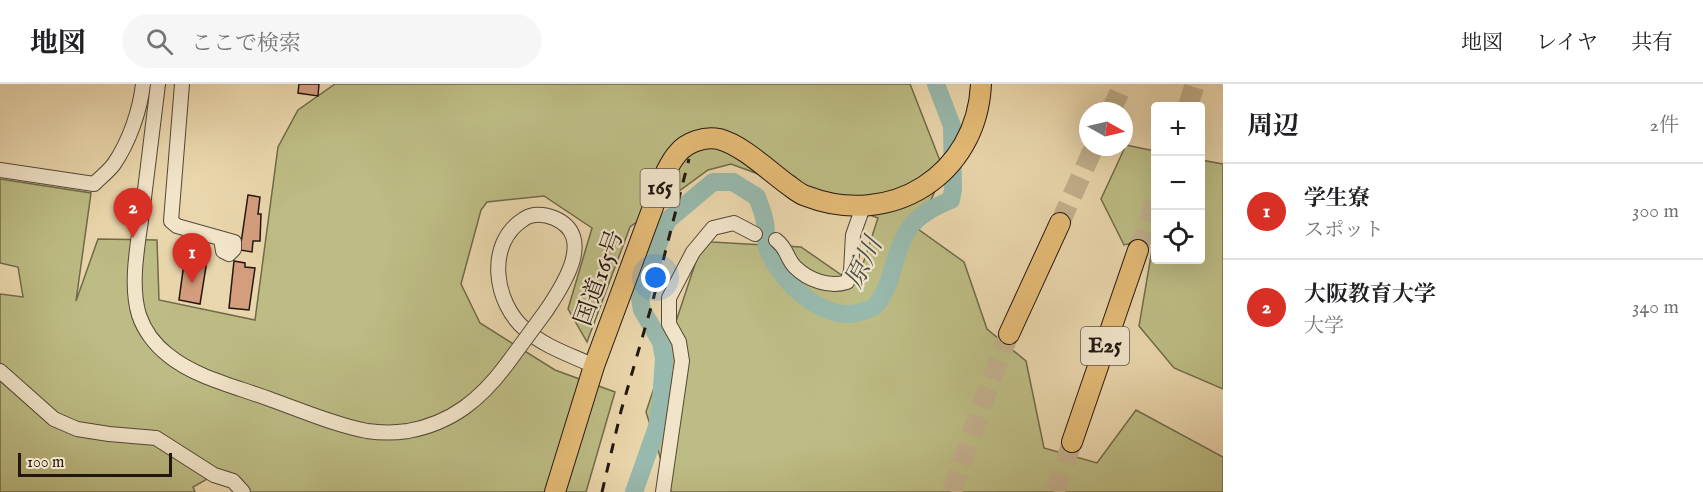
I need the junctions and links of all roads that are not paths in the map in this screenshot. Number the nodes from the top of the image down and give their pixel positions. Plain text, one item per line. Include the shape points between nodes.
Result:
1 (143, 84) edge
2 (158, 84) edge
3 (182, 84) edge
4 (981, 84) edge
5 (0, 170) edge
6 (863, 207) junction
7 (1059, 224) tunnel mouth
8 (755, 234) dead end
9 (221, 239) dead end
10 (776, 240) dead end
11 (1138, 250) tunnel mouth
12 (1010, 334) tunnel mouth
13 (594, 366) junction
14 (0, 371) edge
15 (1072, 442) tunnel mouth
16 (243, 492) edge
17 (555, 492) edge
18 (663, 492) edge

1 - 5 street via 128,139 113,165 94,184
2 - 13 street, bridge via 135,294 145,328 168,355 199,373 335,423 370,431 421,428 452,417 491,385 507,364 546,311 568,276 575,247 571,231 562,221 538,214 524,218 502,245 498,265 503,296 518,321 538,340
3 - 9 street via 171,221
4 - 6 highway, 国道165号 / 165 via 980,105 969,136 932,182 910,195
6 - 10 street via 853,235 847,282 824,283 810,277 794,266 785,247
6 - 13 highway, 国道165号 / 165 via 840,206 804,196 738,147 719,139 702,138 678,152 666,172
7 - 12 highway
8 - 18 street via 734,223 713,228 693,252 669,298 669,324 679,342 682,361
11 - 15 highway, E25
13 - 17 highway, 国道165号 / 165
14 - 16 street via 54,419 77,429 156,438 214,475 233,481

